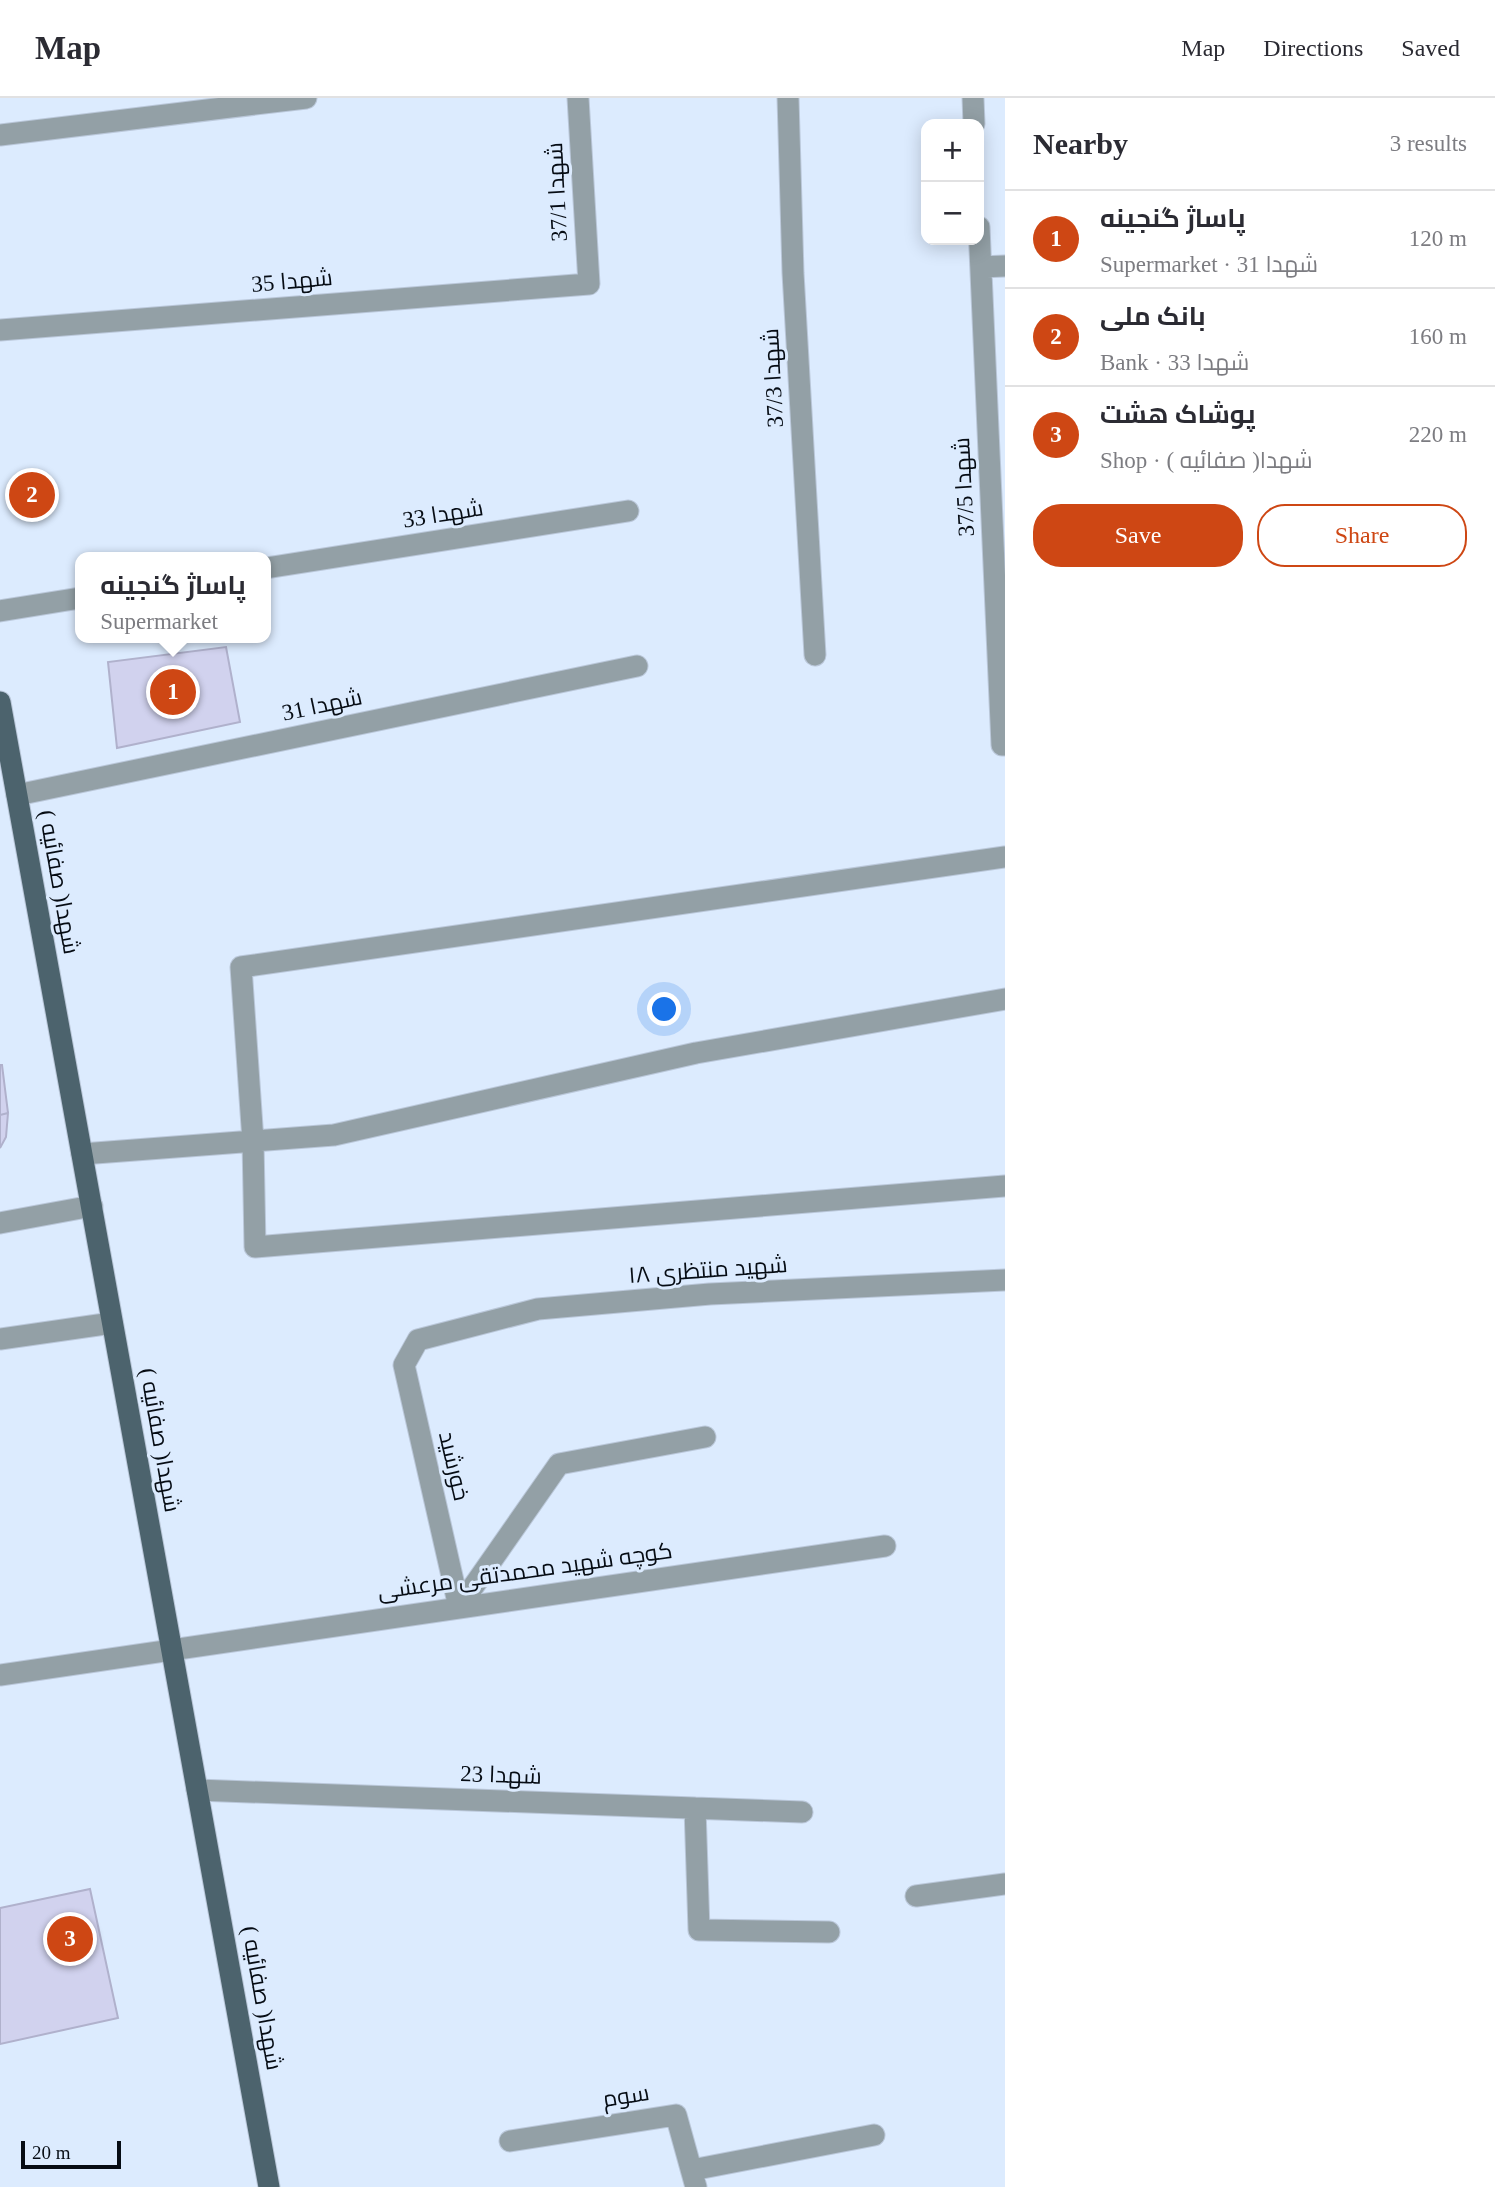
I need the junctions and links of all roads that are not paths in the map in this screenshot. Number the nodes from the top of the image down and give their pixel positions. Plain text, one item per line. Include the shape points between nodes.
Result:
1 (306, 98) edge
2 (578, 98) edge
3 (788, 98) edge
4 (973, 98) edge
5 (974, 119) edge
6 (0, 135) edge
7 (980, 245) edge
8 (1005, 266) edge
9 (981, 267) junction
10 (589, 284) joint
11 (0, 330) edge
12 (996, 416) edge
13 (628, 511) dead end
14 (271, 568) edge
15 (75, 599) edge
16 (0, 611) edge
17 (815, 655) dead end
18 (637, 666) dead end
19 (0, 702) edge
20 (1004, 745) edge
21 (17, 795) junction
22 (1005, 857) edge
23 (1005, 999) edge
24 (253, 1141) junction
25 (82, 1154) junction
26 (1005, 1186) edge
27 (92, 1206) junction
28 (0, 1223) edge
29 (1005, 1280) edge
30 (113, 1324) junction
31 (0, 1339) edge
32 (418, 1340) joint
33 (705, 1437) dead end
34 (885, 1546) dead end
35 (459, 1607) junction
36 (172, 1648) junction
37 (0, 1675) edge
38 (197, 1790) junction
39 (695, 1808) junction
40 (803, 1812) dead end
41 (1005, 1884) edge
42 (916, 1896) dead end
43 (829, 1932) dead end
44 (874, 2135) dead end
45 (510, 2141) dead end
46 (694, 2179) edge
47 (269, 2187) edge

1 - 6 street
2 - 10 street, شهدا 37/1
3 - 17 street, شهدا 37/3
4 - 5 street
7 - 9 street, شهدا 37/5
8 - 9 street
9 - 12 street, شهدا 37/5
10 - 11 street, شهدا 35
12 - 20 street, شهدا 37/5
13 - 14 street, شهدا 33
15 - 16 street
18 - 21 street, شهدا 31
19 - 21 main road, شهدا( صفائیه )
21 - 25 main road, شهدا( صفائیه )
22 - 24 street via 241,967
23 - 24 street via 696,1054 334,1135
24 - 25 street
24 - 26 street via 255,1247
25 - 27 main road, شهدا( صفائیه )
27 - 28 street
27 - 30 main road, شهدا( صفائیه )
29 - 32 street, شهید منتظری ۱۸ via 710,1294 538,1309
30 - 31 street
30 - 36 main road, شهدا( صفائیه )
32 - 35 street, خورشید via 404,1364
33 - 35 street via 559,1464
34 - 35 street, کوچه شهید محمدتقی مرعشی
35 - 36 street, کوچه شهید محمدتقی مرعشی
36 - 37 street, کوچه شهید محمدتقی مرعشی
36 - 38 main road, شهدا( صفائیه )
38 - 39 street, شهدا 23
38 - 47 main road, شهدا( صفائیه )
39 - 40 street, شهدا 23
39 - 43 street via 699,1930
41 - 42 street
44 - 46 street
45 - 46 street, سوم via 676,2115

